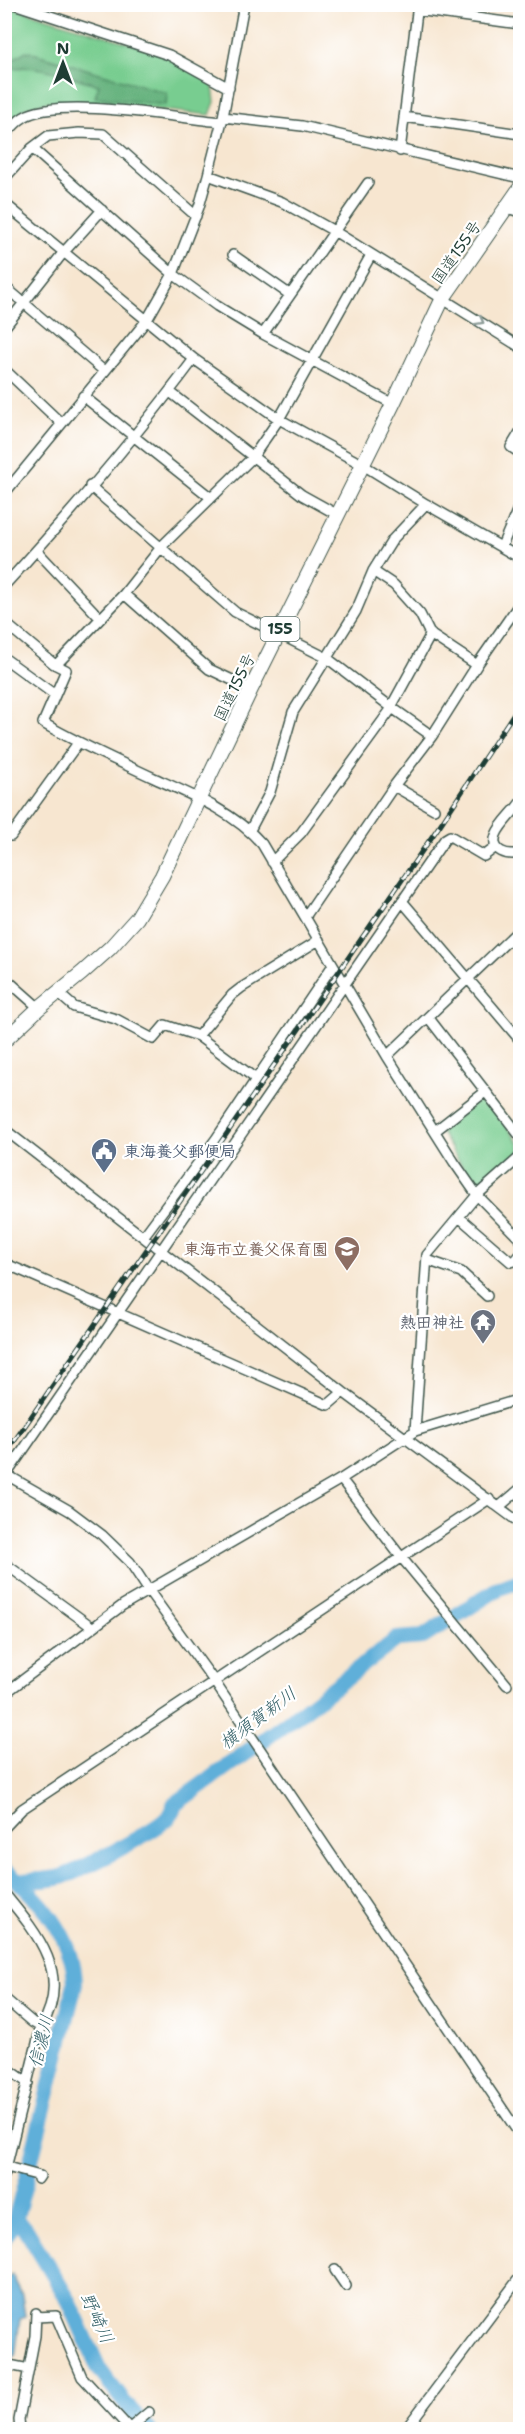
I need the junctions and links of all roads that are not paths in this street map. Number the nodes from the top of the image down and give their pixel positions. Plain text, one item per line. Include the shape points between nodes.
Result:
1 (14, 4) edge
2 (244, 4) edge
3 (418, 8) edge
4 (520, 24) edge
5 (229, 88) junction
6 (404, 117) junction
7 (223, 119) junction
8 (520, 134) edge
9 (4, 136) edge
10 (32, 148) junction
11 (400, 151) junction
12 (208, 175) junction
13 (520, 178) edge
14 (4, 179) edge
15 (368, 183) dead end
16 (520, 188) edge
17 (4, 203) edge
18 (102, 210) junction
19 (514, 210) edge
20 (196, 216) junction
21 (334, 231) junction
22 (63, 253) junction
23 (232, 255) dead end
24 (371, 255) junction
25 (173, 274) junction
26 (4, 286) edge
27 (289, 294) junction
28 (442, 300) junction
29 (24, 303) junction
30 (147, 320) junction
31 (4, 328) edge
32 (263, 334) junction
33 (519, 344) edge
34 (194, 359) junction
35 (311, 361) junction
36 (4, 369) edge
37 (104, 371) junction
38 (170, 392) junction
39 (83, 396) junction
40 (393, 404) junction
41 (279, 419) junction
42 (61, 423) junction
43 (520, 432) edge
44 (133, 435) junction
45 (520, 453) edge
46 (252, 458) junction
47 (363, 465) junction
48 (90, 486) junction
49 (4, 494) edge
50 (210, 497) junction
51 (426, 504) junction
52 (520, 504) edge
53 (338, 515) junction
54 (162, 546) junction
55 (502, 546) junction
56 (37, 550) junction
57 (520, 558) edge
58 (373, 571) junction
59 (4, 586) edge
60 (124, 594) junction
61 (520, 603) edge
62 (100, 618) junction
63 (4, 622) edge
64 (431, 634) junction
65 (277, 635) junction
66 (4, 658) edge
67 (327, 658) junction
68 (57, 664) junction
69 (477, 665) junction
70 (251, 689) junction
71 (55, 695) junction
72 (391, 708) junction
73 (432, 736) junction
74 (78, 743) junction
75 (394, 786) junction
76 (199, 798) junction
77 (520, 803) edge
78 (434, 809) dead end
79 (250, 830) junction
80 (4, 835) edge
81 (496, 847) junction
82 (520, 853) edge
83 (272, 862) junction
84 (402, 901) junction
85 (305, 916) junction
86 (518, 935) edge
87 (318, 940) junction
88 (333, 965) junction
89 (4, 977) edge
90 (469, 981) junction
91 (344, 985) junction
92 (58, 993) junction
93 (39, 1008) junction
94 (428, 1017) junction
95 (198, 1036) junction
96 (520, 1040) edge
97 (4, 1041) edge
98 (387, 1056) junction
99 (256, 1079) junction
100 (485, 1092) junction
101 (4, 1129) edge
102 (435, 1131) junction
103 (520, 1136) edge
104 (520, 1157) edge
105 (477, 1195) junction
106 (459, 1217) junction
107 (143, 1237) junction
108 (520, 1239) edge
109 (161, 1250) junction
110 (520, 1256) edge
111 (427, 1260) junction
112 (4, 1263) edge
113 (487, 1296) dead end
114 (119, 1314) junction
115 (343, 1392) junction
116 (520, 1399) edge
117 (415, 1431) junction
118 (404, 1438) junction
119 (6, 1477) edge
120 (340, 1479) junction
121 (520, 1489) edge
122 (489, 1499) junction
123 (500, 1506) junction
124 (520, 1522) edge
125 (401, 1557) junction
126 (4, 1563) edge
127 (149, 1591) junction
128 (92, 1627) junction
129 (214, 1681) junction
130 (507, 1685) dead end
131 (5, 1693) edge
132 (4, 1828) edge
133 (4, 1893) edge
134 (4, 1998) edge
135 (41, 2027) junction
136 (4, 2066) edge
137 (28, 2083) junction
138 (520, 2135) edge
139 (10, 2171) edge
140 (37, 2177) dead end
141 (335, 2270) dead end
142 (520, 2277) edge
143 (346, 2286) dead end
144 (4, 2364) edge
145 (29, 2369) junction
146 (149, 2413) dead end
147 (131, 2428) edge
148 (20, 2430) edge
149 (405, 2430) edge

1 - 5 street via 168,56
2 - 5 street
3 - 4 street
3 - 6 street
5 - 7 street
6 - 8 street
6 - 11 street
7 - 9 street via 51,108 25,116
7 - 11 street via 302,126
7 - 12 street
10 - 14 street
10 - 18 street
10 - 20 street via 48,136 103,134
11 - 13 street
12 - 20 street
12 - 21 street via 282,202
15 - 21 street
16 - 19 highway, 国道155号 / 155
17 - 22 street
18 - 22 street
18 - 25 street
19 - 28 highway, 国道155号 / 155
20 - 25 street
21 - 24 street
21 - 27 street
22 - 29 street
22 - 30 street
23 - 27 street
24 - 28 street
24 - 35 street
25 - 30 street
25 - 32 street
26 - 29 street
27 - 32 street
28 -> 33 street
28 - 40 highway, 国道155号 / 155
29 - 31 street
29 - 37 street
30 - 34 street
30 - 37 street
32 - 35 street
34 - 38 street
34 - 41 street
35 - 40 street
35 - 41 street
36 - 42 street
37 - 39 street
38 - 44 street
38 - 46 street
39 - 42 street
39 - 44 street
40 - 47 highway, 国道155号 / 155
41 - 46 street
41 - 47 street
42 - 49 street
43 - 45 street via 511,447
44 - 48 street
44 - 50 street
46 - 50 street
46 - 53 street via 302,495
47 - 51 street
47 - 53 highway, 国道155号 / 155
48 - 54 street
48 - 56 street
50 - 54 street
51 - 55 street
51 - 58 street via 393,538
52 - 55 street
53 - 65 highway, 国道155号 / 155
54 - 60 street
54 - 65 street via 235,612
55 - 57 street
56 - 59 street
56 - 62 street
58 - 64 street via 394,585 420,614
58 - 67 street via 356,611
60 - 62 street
60 - 70 street via 209,669
61 - 69 street
62 - 68 street
63 - 68 street
64 - 69 street
64 - 72 street
65 - 67 street
65 - 70 highway, 国道155号 / 155
66 - 71 street
67 - 72 street
67 - 79 street via 293,712 270,792
68 - 71 street via 66,670
69 - 73 street
70 - 76 highway, 国道155号 / 155
71 - 74 street via 43,723
72 - 73 street
72 - 83 street via 301,833
73 - 75 street
74 - 76 street
74 - 80 street via 11,836
75 - 78 street
75 - 85 street
76 - 79 street
76 - 92 highway, 国道155号 / 155 via 137,918 110,948
77 - 81 street via 496,835
79 - 83 street
81 - 82 street via 510,855
81 - 84 street via 484,856 456,838 447,837
83 - 85 street
84 - 90 street
84 - 91 street
85 - 87 street
86 - 90 street
87 - 88 street
87 - 95 street via 236,991
88 - 91 street
88 - 99 street
89 - 93 street
90 - 94 street
90 - 96 street
91 - 98 street
91 - 109 street
92 - 93 highway, 国道155号 / 155
92 - 95 street via 74,1006 116,1019 153,1039 165,1025
93 - 97 highway, 国道155号 / 155
94 - 98 street
94 - 100 street
95 - 99 street
98 - 102 street
99 - 107 street
100 - 102 street
100 - 103 street
101 - 107 street
102 - 105 street
104 - 105 street
105 - 106 street
105 - 108 street
106 - 110 street via 511,1262
106 - 111 street
107 - 109 street
109 - 114 street
109 - 115 street
111 - 113 street via 461,1272
111 - 117 street
112 - 114 street
114 - 115 street via 328,1405
114 - 119 street
115 - 118 street
116 - 117 street
117 - 118 street
118 - 120 street
118 - 122 street
119 - 127 street via 70,1511 102,1535 130,1562
120 - 125 street
120 - 127 street
121 - 123 street
122 - 123 street
122 - 125 street
123 - 124 street
125 - 129 street
125 - 130 street
126 - 128 street
127 - 128 street
127 - 129 street
128 - 131 street
129 - 132 street via 22,1809
129 - 138 street
133 - 135 street via 27,1920 53,1969 53,1992
134 - 135 street
135 - 137 street
136 - 137 street
137 - 139 street
139 - 140 street
141 - 143 street
142 - 149 street
144 - 145 street
145 - 147 street via 36,2315 56,2316 82,2377
145 - 148 street
146 - 147 street

